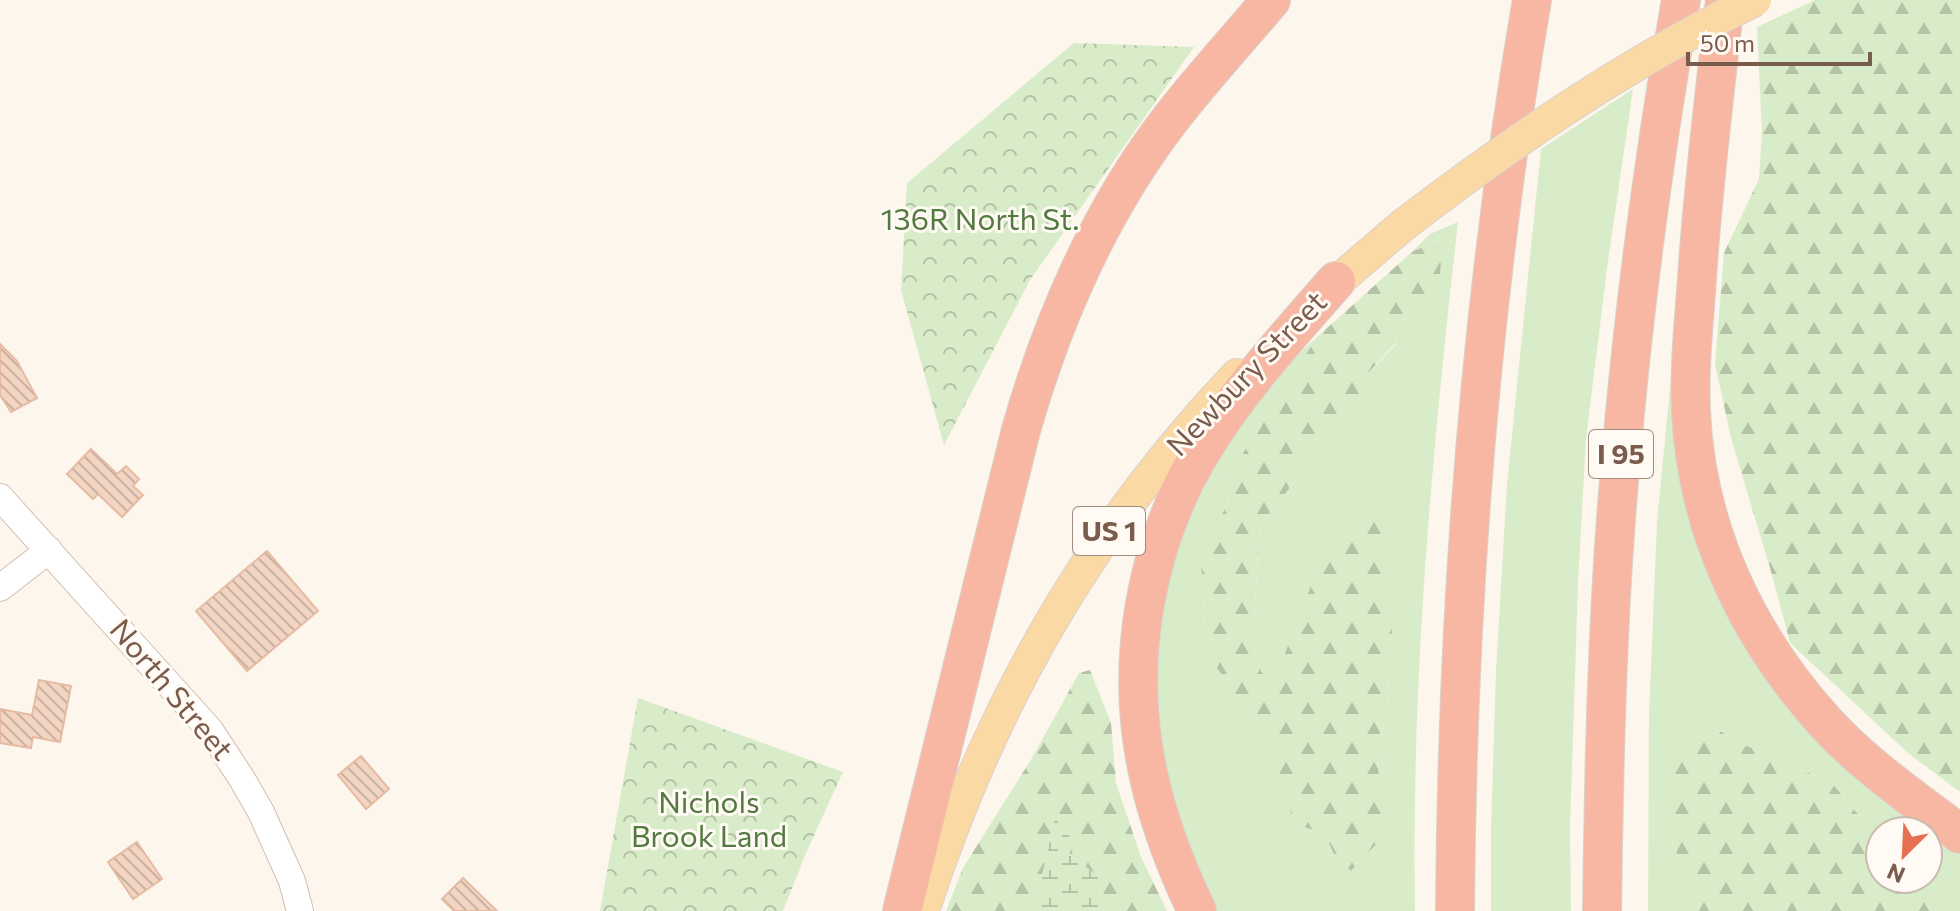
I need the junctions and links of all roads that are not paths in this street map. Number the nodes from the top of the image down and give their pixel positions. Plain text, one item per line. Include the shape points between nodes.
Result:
1 (1271, 0) edge
2 (1532, 0) edge
3 (1681, 0) edge
4 (1725, 0) edge
5 (1755, 0) edge
6 (1336, 281) junction
7 (0, 497) edge
8 (49, 550) junction
9 (0, 588) edge
10 (1960, 834) edge
11 (300, 911) edge
12 (902, 911) edge
13 (923, 911) edge
14 (1197, 911) edge
15 (1455, 911) edge
16 (1602, 911) edge

1 - 12 highway via 1146,154 1093,242 1060,314 1021,430
2 - 15 highway via 1504,177 1474,455 1460,673
3 - 16 highway, I 95 via 1650,197 1620,469 1608,664
4 - 10 highway via 1691,372 1694,448 1710,522 1752,624 1797,690 1860,756
5 - 6 main road, Newbury Street / US 1, bridge via 1582,96 1507,147
6 - 13 main road, Newbury Street / US 1 via 1205,410 1092,554 1001,712 946,840
6 - 14 highway via 1222,419 1181,490 1154,566 1140,644 1141,724 1156,806
7 - 8 street, North Street
8 - 9 street
8 - 11 street, North Street via 210,730 261,812

